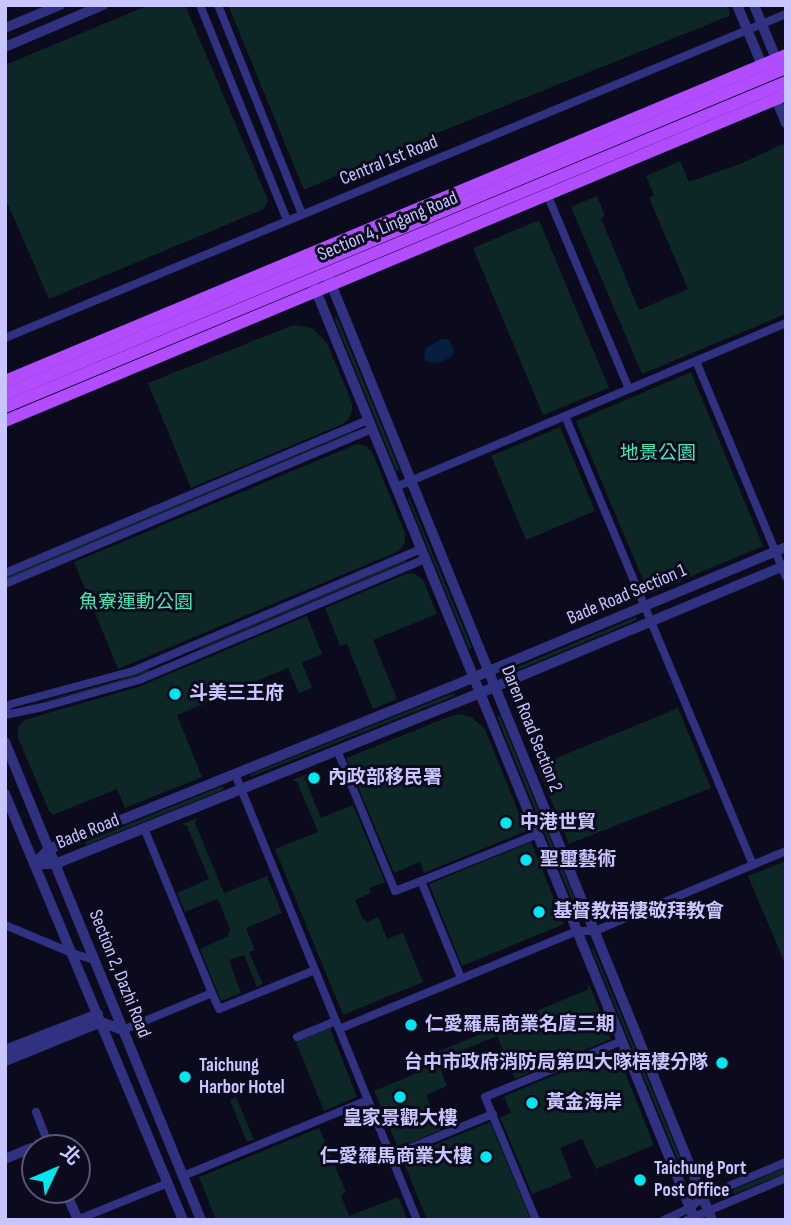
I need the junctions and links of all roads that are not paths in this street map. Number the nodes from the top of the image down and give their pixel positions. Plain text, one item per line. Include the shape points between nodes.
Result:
1 (60, 5) edge
2 (103, 5) edge
3 (200, 5) edge
4 (218, 5) edge
5 (737, 5) edge
6 (754, 5) edge
7 (786, 14) edge
8 (761, 24) junction
9 (5, 28) edge
10 (747, 30) junction
11 (5, 47) edge
12 (783, 69) edge
13 (772, 85) edge
14 (786, 123) edge
15 (547, 194) junction
16 (302, 214) junction
17 (287, 220) junction
18 (324, 268) junction
19 (309, 274) junction
20 (786, 323) edge
21 (5, 338) edge
22 (696, 361) junction
23 (5, 381) edge
24 (629, 389) junction
25 (5, 394) edge
26 (5, 407) edge
27 (565, 416) junction
28 (5, 421) edge
29 (370, 425) junction
30 (411, 481) junction
31 (396, 487) junction
32 (780, 549) edge
33 (423, 554) junction
34 (784, 570) edge
35 (5, 573) edge
36 (712, 578) junction
37 (5, 584) edge
38 (718, 593) junction
39 (645, 606) junction
40 (651, 621) junction
41 (481, 675) junction
42 (488, 690) junction
43 (5, 708) edge
44 (5, 715) edge
45 (5, 742) edge
46 (337, 750) junction
47 (235, 774) junction
48 (241, 789) junction
49 (5, 794) edge
50 (144, 828) junction
51 (538, 834) junction
52 (49, 849) junction
53 (786, 851) edge
54 (34, 864) junction
55 (55, 864) junction
56 (753, 865) junction
57 (421, 881) junction
58 (5, 925) edge
59 (577, 931) junction
60 (595, 931) junction
61 (72, 953) junction
62 (94, 960) junction
63 (315, 970) junction
64 (461, 978) junction
65 (212, 993) junction
66 (100, 1018) junction
67 (338, 1025) junction
68 (123, 1030) junction
69 (297, 1037) dead end
70 (622, 1041) junction
71 (5, 1050) edge
72 (5, 1061) edge
73 (368, 1100) junction
74 (36, 1112) dead end
75 (493, 1114) junction
76 (45, 1134) edge
77 (391, 1156) junction
78 (786, 1162) edge
79 (183, 1176) junction
80 (786, 1178) edge
81 (168, 1183) junction
82 (703, 1197) junction
83 (711, 1215) edge
84 (692, 1216) edge
85 (78, 1220) edge
86 (183, 1220) edge
87 (201, 1220) edge
88 (417, 1220) edge
89 (536, 1220) edge
90 (664, 1220) edge

1 - 9 street
2 - 11 street
3 - 17 street
4 - 16 street
5 - 10 street
6 - 8 street
7 - 8 street, Central 1st Road
8 - 10 street, Central 1st Road
8 - 12 street
10 - 13 street
10 - 16 street, Central 1st Road
12 - 13 main road, Section 4, Lingang Road
12 - 13 main road, Section 4, Lingang Road
13 - 14 street
13 - 15 main road, Section 4, Lingang Road
13 - 18 main road, Section 4, Lingang Road
13 - 18 main road, Section 4, Lingang Road
15 - 18 main road, Section 4, Lingang Road
15 - 24 street
16 - 17 street, Central 1st Road
17 - 21 street, Central 1st Road
18 - 19 main road, Section 4, Lingang Road
18 - 19 main road, Section 4, Lingang Road
18 - 30 street, Daren Road Section 2
19 - 23 main road, Section 4, Lingang Road
19 - 25 main road, Section 4, Lingang Road
19 - 26 main road, Section 4, Lingang Road
19 - 28 main road, Section 4, Lingang Road
19 - 29 street, Daren Road Section 2
20 - 22 street
22 - 24 street
22 - 32 street
24 - 27 street
27 - 30 street
27 - 39 street
29 - 31 street, Daren Road Section 2
29 - 35 street
29 - 37 street
30 - 31 street
30 - 41 street, Daren Road Section 2
31 - 33 street, Daren Road Section 2
32 - 34 street
32 - 36 street, Bade Road Section 1
33 - 41 street, Daren Road Section 2
33 - 43 street via 133,671
33 - 44 street via 139,680
34 - 38 street, Bade Road Section 1
36 - 38 street
36 - 39 street, Bade Road Section 1
38 - 40 street, Bade Road Section 1
39 - 40 street
39 - 41 street, Bade Road Section 1
40 - 42 street, Bade Road Section 1
40 - 56 street
41 - 42 street, Daren Road Section 2
41 - 42 street, Daren Road Section 2
41 - 47 street, Bade Road
42 - 46 street, Bade Road
42 - 51 street, Daren Road Section 2
42 - 60 street, Daren Road Section 2
45 - 52 street, Section 2, Dazhi Road
46 - 48 street, Bade Road
46 - 57 street via 396,891
47 - 48 street
47 - 52 street, Bade Road
48 - 50 street, Bade Road
48 - 63 street
49 - 54 street, Section 2, Dazhi Road
50 - 55 street, Bade Road
50 - 65 street
51 - 57 street
51 - 59 street, Daren Road Section 2
52 - 54 street, Bade Road
52 - 55 street, Section 2, Dazhi Road
53 - 56 street
54 - 55 street, Bade Road
54 - 61 street, Section 2, Dazhi Road
55 - 62 street, Section 2, Dazhi Road
56 - 60 street
57 - 64 street
58 - 61 street
59 - 60 street
59 - 64 street
59 - 70 street, Daren Road Section 2
60 - 82 street, Daren Road Section 2
61 - 62 street
61 - 66 street, Section 2, Dazhi Road
62 - 68 street, Section 2, Dazhi Road
63 - 65 street via 219,1009
63 - 67 street
64 - 67 street
65 - 68 street
66 - 68 street
66 - 71 street
66 - 72 street
66 - 81 street, Section 2, Dazhi Road
67 - 69 street
67 - 73 street
68 - 79 street, Section 2, Dazhi Road
70 - 75 street via 485,1097
70 - 84 street, Daren Road Section 2
73 - 77 street
73 - 79 street
74 - 76 street
75 - 77 street
75 - 89 street
77 - 88 street
78 - 82 street
79 - 87 street, Section 2, Dazhi Road
80 - 83 street
81 - 85 street
81 - 86 street, Section 2, Dazhi Road
82 - 83 street, Daren Road Section 2
82 - 84 street
83 - 84 street
84 - 90 street

